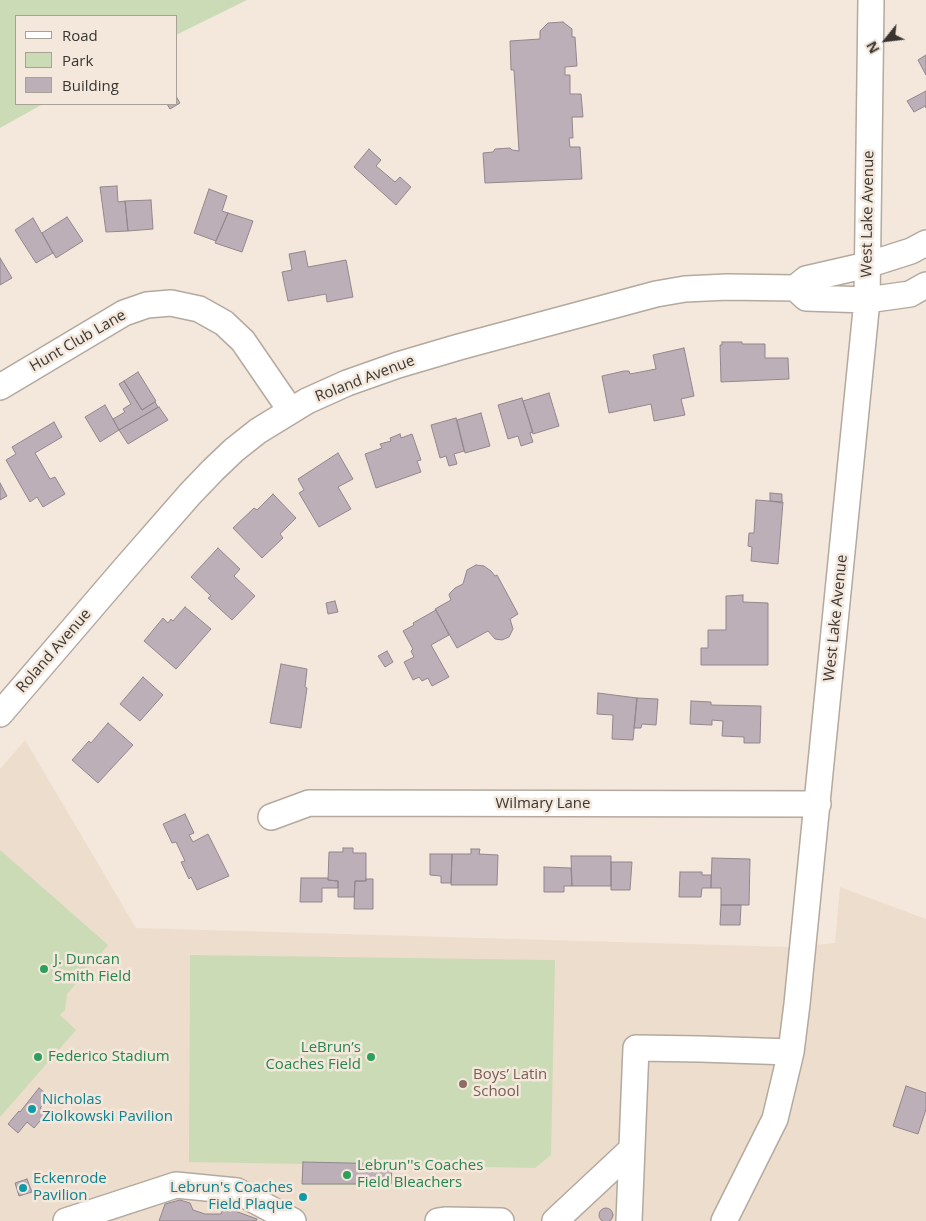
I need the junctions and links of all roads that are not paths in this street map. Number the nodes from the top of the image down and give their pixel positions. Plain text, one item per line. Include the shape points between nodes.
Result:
1 (871, 0) edge
2 (926, 242) edge
3 (867, 265) junction
4 (926, 285) edge
5 (795, 288) junction
6 (867, 300) junction
7 (0, 386) edge
8 (291, 411) junction
9 (0, 714) edge
10 (818, 804) junction
11 (271, 818) dead end
12 (791, 1052) junction
13 (631, 1150) junction
14 (66, 1221) edge
15 (293, 1221) edge
16 (438, 1221) edge
17 (501, 1221) edge
18 (555, 1221) edge
19 (629, 1221) edge
20 (724, 1221) edge

1 - 3 street, West Lake Avenue
2 - 3 street, Roland Avenue via 911,251
3 - 5 street, Roland Avenue via 806,279
3 - 6 street, West Lake Avenue
4 - 6 street, Roland Avenue via 910,294
5 - 6 street, Roland Avenue via 806,298
5 - 8 street, Roland Avenue via 727,287 656,294 398,365 347,383
6 - 10 street, West Lake Avenue
7 - 8 street, Hunt Club Lane via 124,313 146,305 171,303 199,309 224,323 243,341
8 - 9 street, Roland Avenue via 240,445 190,494
10 - 11 street, Wilmary Lane via 309,803
10 - 12 street, West Lake Avenue
12 - 13 street via 636,1048
12 - 20 street, West Lake Avenue via 775,1119
13 - 18 street
13 - 19 street
14 - 15 street via 176,1185 237,1191
16 - 17 street

